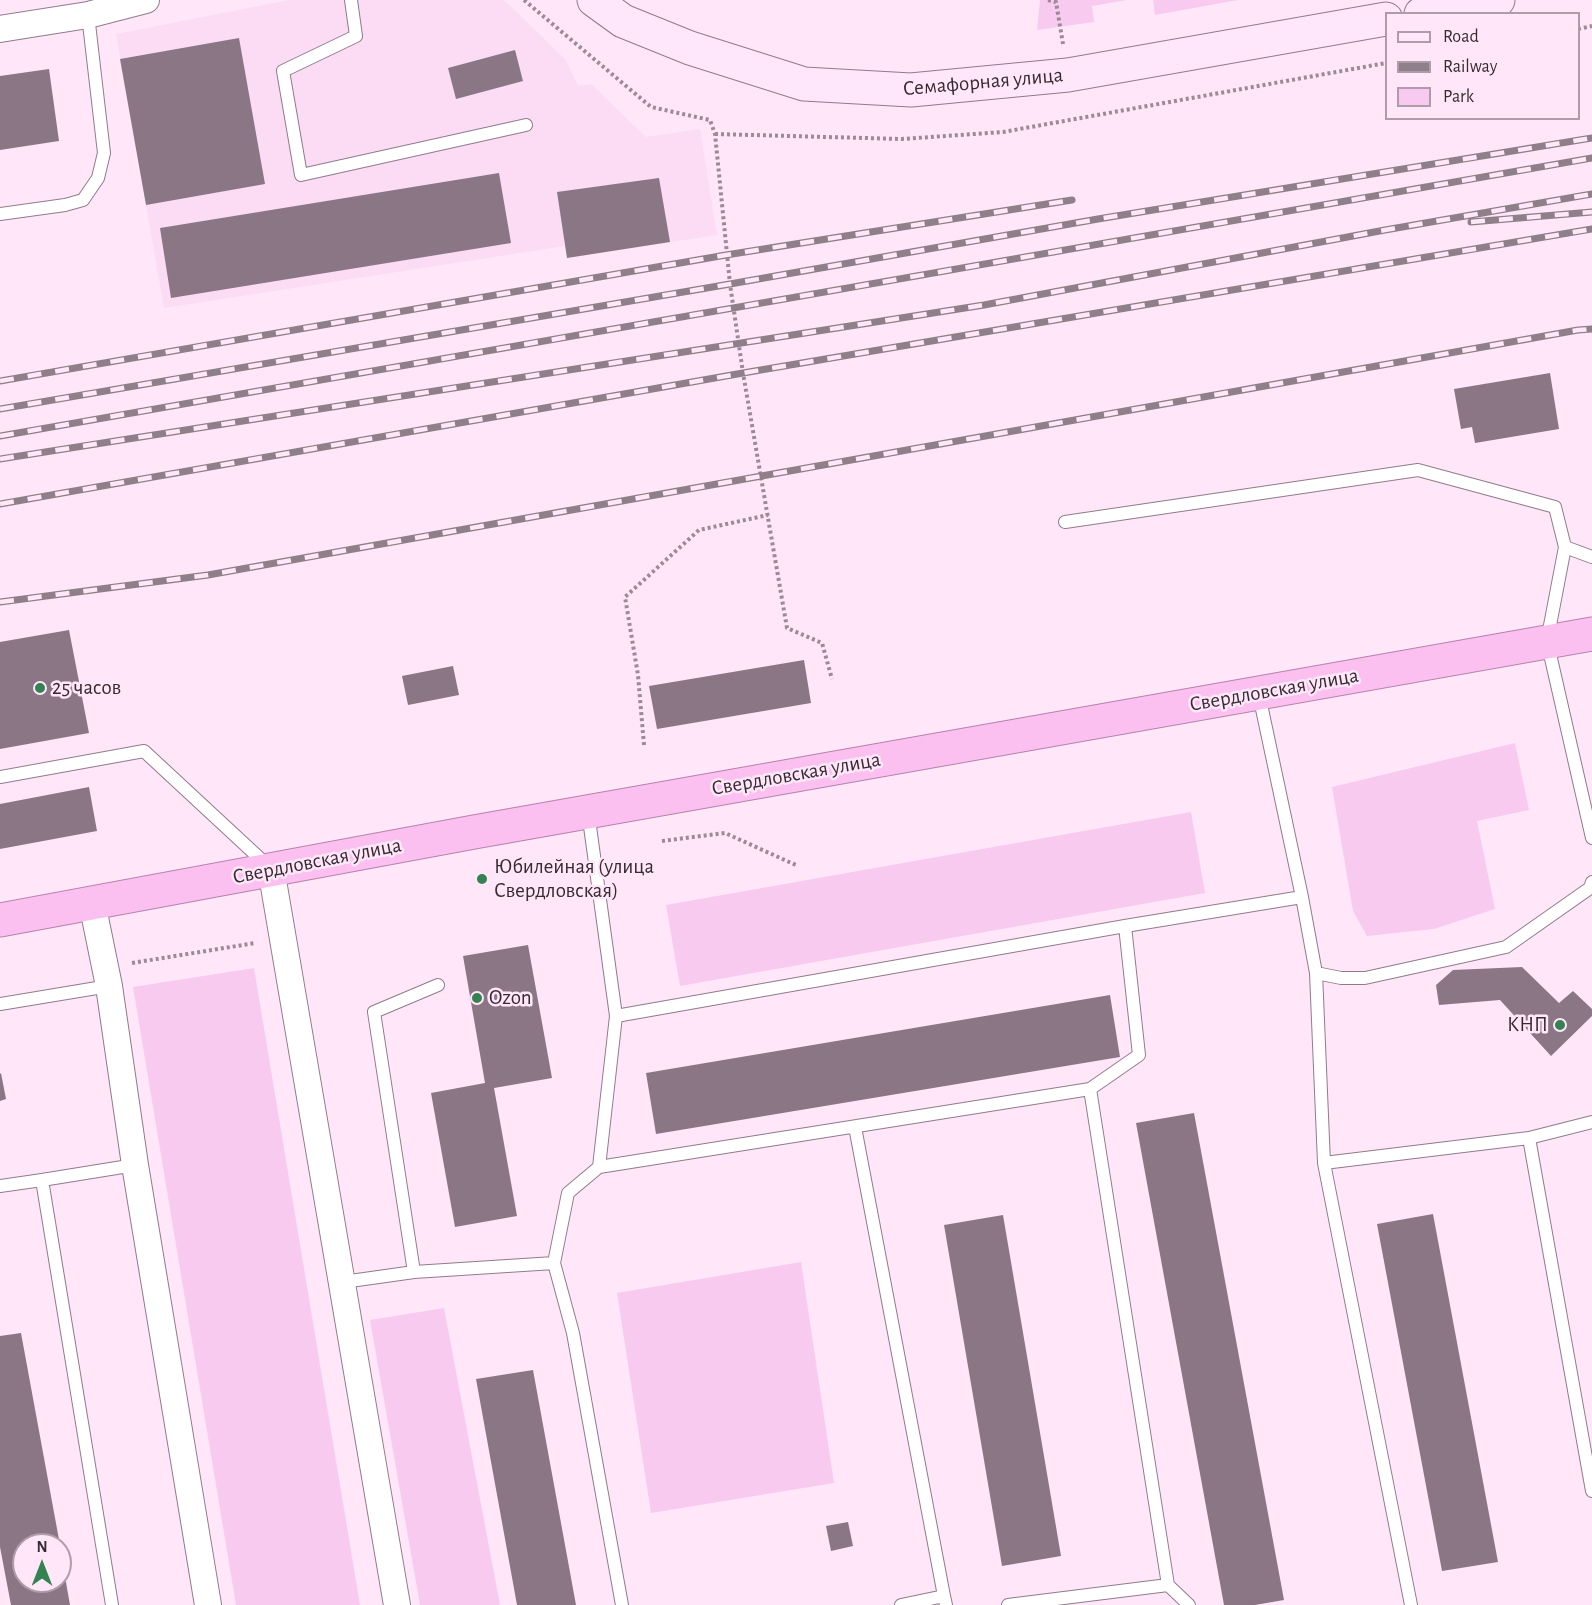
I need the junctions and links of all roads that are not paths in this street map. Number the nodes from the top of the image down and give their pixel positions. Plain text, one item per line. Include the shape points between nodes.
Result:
1 (146, 0) edge
2 (351, 0) edge
3 (594, 0) edge
4 (1486, 1) edge
5 (1431, 12) edge
6 (88, 15) junction
7 (1385, 20) edge
8 (0, 29) edge
9 (526, 125) dead end
10 (0, 214) edge
11 (1065, 522) dead end
12 (1565, 547) junction
13 (1592, 557) edge
14 (1592, 633) edge
15 (1547, 641) junction
16 (1259, 694) junction
17 (0, 777) edge
18 (588, 812) junction
19 (1592, 838) edge
20 (271, 869) junction
21 (1592, 882) edge
22 (1302, 897) junction
23 (92, 903) junction
24 (0, 920) edge
25 (1125, 926) junction
26 (1316, 973) junction
27 (438, 985) dead end
28 (109, 986) junction
29 (0, 1004) edge
30 (616, 1016) junction
31 (1090, 1089) junction
32 (1592, 1122) edge
33 (855, 1127) junction
34 (1529, 1138) junction
35 (1324, 1163) junction
36 (135, 1165) junction
37 (599, 1167) junction
38 (42, 1180) junction
39 (0, 1186) edge
40 (554, 1263) junction
41 (414, 1272) junction
42 (343, 1282) junction
43 (1592, 1491) edge
44 (1168, 1586) junction
45 (945, 1600) edge
46 (112, 1605) edge
47 (208, 1605) edge
48 (397, 1605) edge
49 (622, 1605) edge
50 (901, 1605) edge
51 (1008, 1605) edge
52 (1189, 1605) edge
53 (1411, 1605) edge

1 - 6 street
2 - 9 lane via 356,36 283,71 301,175
3 - 7 main road, Семафорная улица via 632,25 804,84 911,90 1068,75
4 - 5 main road
6 - 8 street
6 - 10 lane via 104,153 98,178 83,200
11 - 12 lane via 1418,470 1555,507
12 - 13 lane
12 - 15 lane
14 - 15 highway, Свердловская улица
15 - 16 highway, Свердловская улица
15 - 19 lane
16 - 18 highway, Свердловская улица
16 - 22 lane
17 - 20 lane via 144,751
18 - 20 highway, Свердловская улица
18 - 30 lane
20 - 23 highway, Свердловская улица
20 - 42 street
21 - 26 lane via 1590,888 1506,947 1365,978
22 - 25 lane
22 - 26 lane
23 - 24 highway, Свердловская улица
23 - 28 street
25 - 30 lane
25 - 31 lane via 1139,1055
26 - 35 lane
27 - 41 lane via 374,1012
28 - 29 lane
28 - 36 street
30 - 37 lane
31 - 33 lane
31 - 44 lane
32 - 34 lane
33 - 37 lane
33 - 45 lane
34 - 35 lane
34 - 43 lane
35 - 53 lane
36 - 38 lane
36 - 47 street
37 - 40 lane via 568,1193
38 - 39 lane
38 - 46 lane
40 - 41 lane
40 - 49 lane via 573,1334
41 - 42 lane
42 - 48 street
44 - 51 lane
44 - 52 lane
45 - 50 lane

